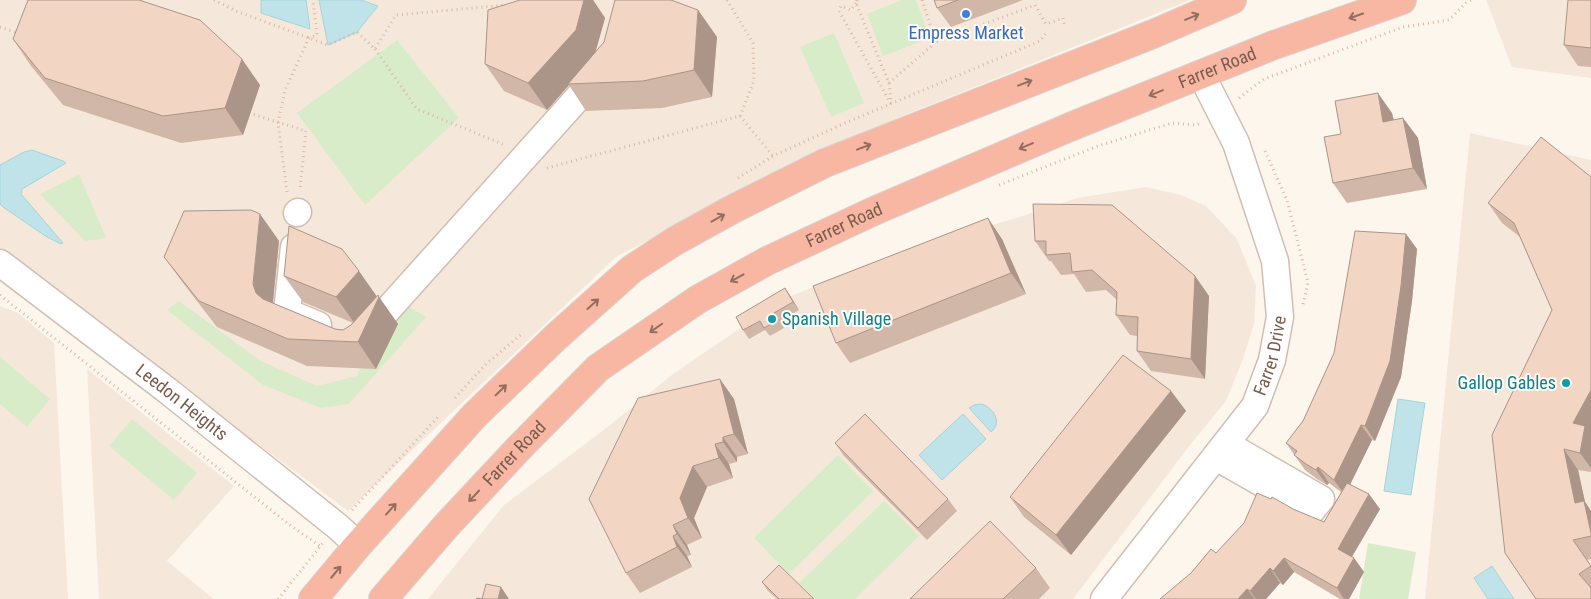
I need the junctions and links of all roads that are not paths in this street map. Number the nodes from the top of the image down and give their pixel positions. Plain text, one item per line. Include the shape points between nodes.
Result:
1 (1232, 0) edge
2 (1402, 0) edge
3 (610, 55) edge
4 (1201, 74) junction
5 (294, 214) road end
6 (0, 263) edge
7 (1221, 451) junction
8 (1316, 505) dead end
9 (358, 545) junction
10 (313, 599) edge
11 (383, 599) edge
12 (1104, 599) edge

9 -> 1 highway via 475,415 632,269 676,241 825,163
2 -> 4 highway, Farrer Road
3 - 5 street via 608,64 360,342 287,312
4 - 7 street, Farrer Drive via 1236,143 1275,260 1280,318 1272,360 1256,406
4 -> 11 highway, Farrer Road via 874,210 767,261 696,300 598,368 452,519
6 - 9 street, Leedon Heights via 168,391
7 - 8 street
7 - 12 street, Farrer Drive
10 -> 9 highway

